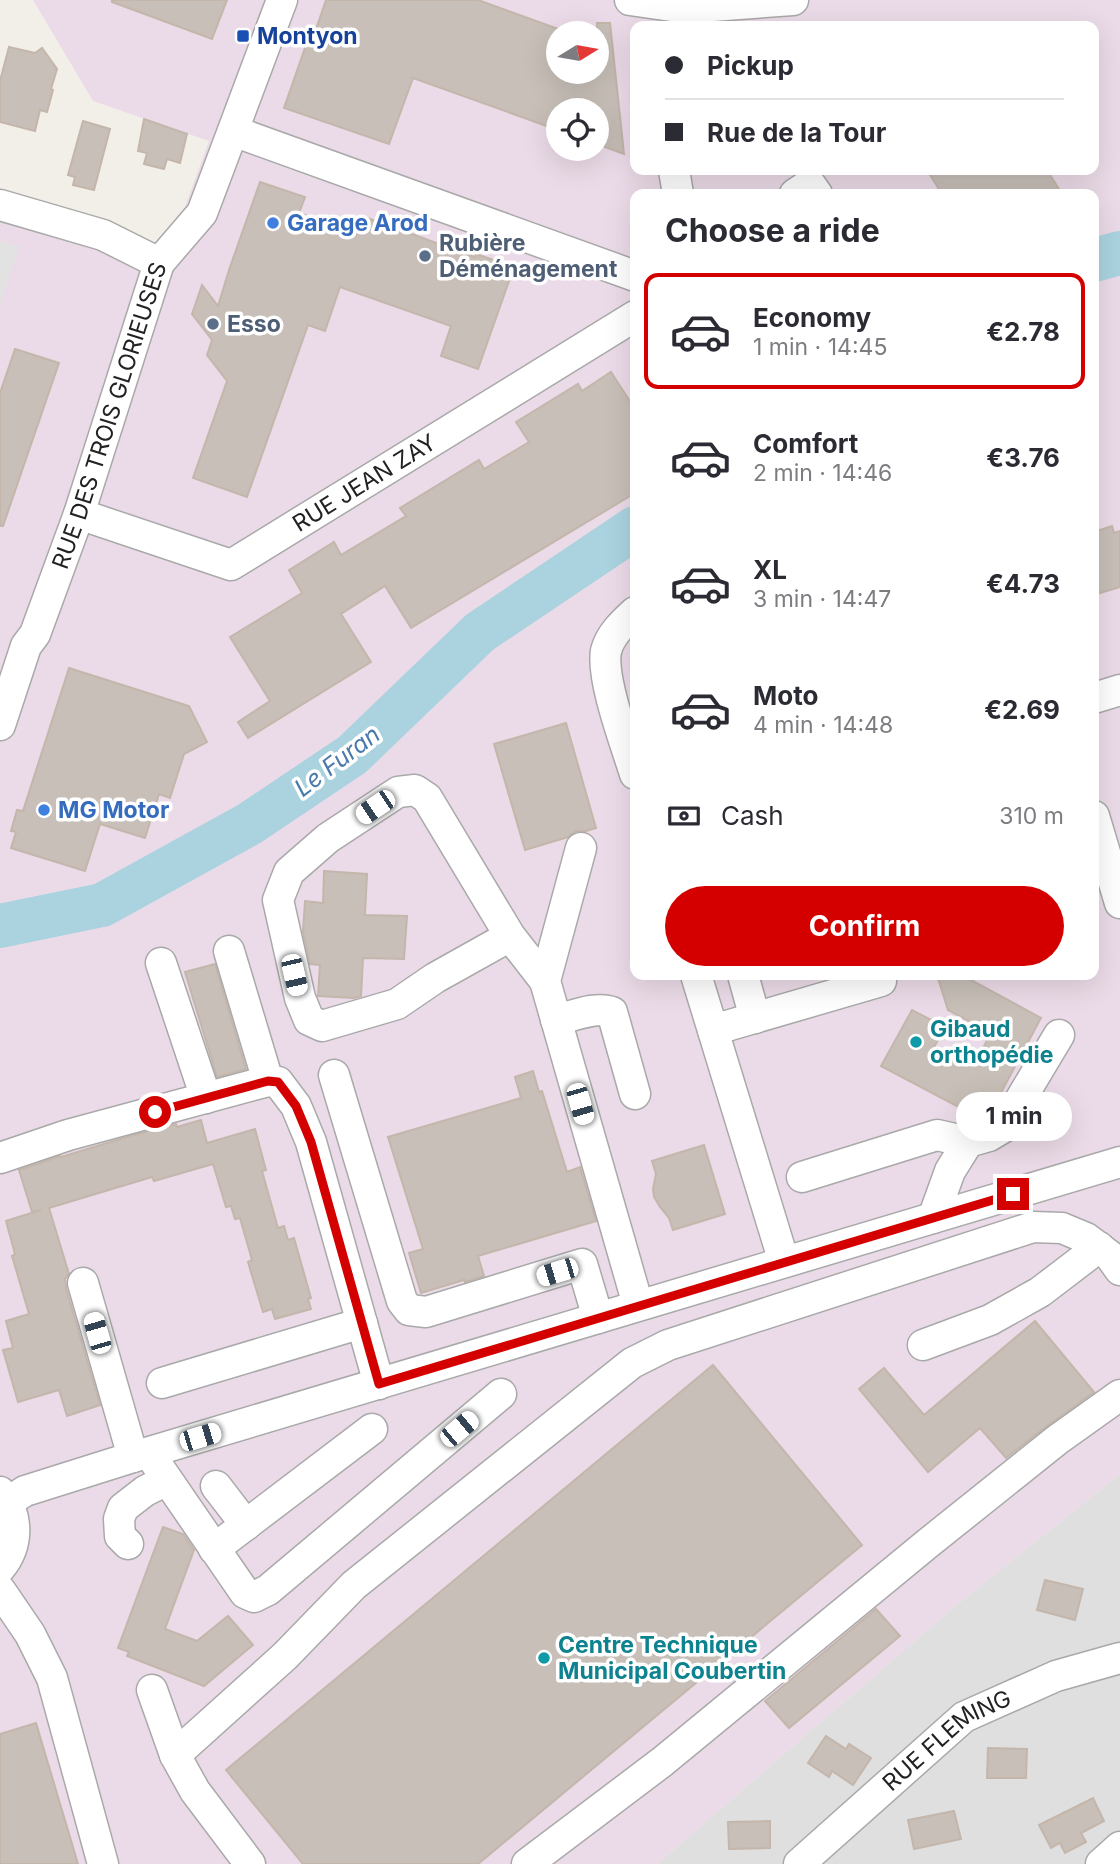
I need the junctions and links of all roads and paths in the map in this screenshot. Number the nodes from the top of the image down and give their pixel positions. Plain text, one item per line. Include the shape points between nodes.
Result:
1 (282, 0) edge
2 (630, 0) edge
3 (793, 0) edge
4 (233, 131) junction
5 (0, 205) edge
6 (159, 263) junction
7 (630, 274) edge
8 (630, 319) edge
9 (79, 514) junction
10 (630, 616) edge
11 (13, 647) edge
12 (1120, 690) edge
13 (1099, 696) edge
14 (0, 725) edge
15 (630, 757) edge
16 (1099, 833) edge
17 (581, 848) dead end
18 (1120, 903) edge
19 (510, 936) junction
20 (229, 951) dead end
21 (161, 962) dead end
22 (698, 980) edge
23 (744, 980) edge
24 (545, 981) junction
25 (881, 981) dead end
26 (755, 1018) junction
27 (556, 1020) junction
28 (713, 1030) junction
29 (1059, 1035) dead end
30 (334, 1075) dead end
31 (268, 1081) junction
32 (635, 1094) dead end
33 (206, 1098) junction
34 (968, 1142) junction
35 (0, 1158) edge
36 (1120, 1162) edge
37 (802, 1177) dead end
38 (933, 1218) junction
39 (1099, 1247) junction
40 (622, 1252) junction
41 (784, 1262) junction
42 (582, 1264) junction
43 (1120, 1270) edge
44 (83, 1283) dead end
45 (638, 1305) junction
46 (598, 1318) junction
47 (362, 1323) junction
48 (923, 1345) dead end
49 (162, 1383) dead end
50 (379, 1384) junction
51 (501, 1394) dead end
52 (1120, 1395) edge
53 (372, 1429) dead end
54 (141, 1455) junction
55 (167, 1480) junction
56 (216, 1486) dead end
57 (4, 1497) edge
58 (246, 1525) junction
59 (128, 1544) dead end
60 (214, 1549) junction
61 (0, 1568) edge
62 (0, 1590) edge
63 (1120, 1658) edge
64 (152, 1690) dead end
65 (175, 1755) junction
66 (1120, 1847) edge
67 (103, 1864) edge
68 (250, 1864) edge
69 (527, 1864) edge
70 (799, 1864) edge
71 (1101, 1864) edge

1 - 4 street, RUE DES TROIS GLORIEUSES
2 - 3 street via 685,8
4 - 6 street, RUE DES TROIS GLORIEUSES via 202,213
4 - 7 street
5 - 6 street via 103,235
6 - 9 street, RUE DES TROIS GLORIEUSES
8 - 9 street, RUE JEAN ZAY via 231,565
9 - 11 street, RUE DES TROIS GLORIEUSES via 34,634
10 - 15 street via 618,627 606,661 607,680
11 - 14 street, RUE DES TROIS GLORIEUSES
12 - 13 street
16 - 18 street
17 - 24 street
19 - 19 street via 397,1004 322,1026 309,1020 299,998 278,900 289,872 328,838 398,792 415,790 427,798
19 - 24 street
20 - 31 street
21 - 33 street
22 - 28 street
23 - 26 street
24 - 27 street
25 - 26 street
26 - 28 street
27 - 32 street via 596,1010 612,1012
27 - 40 street
28 - 41 street
29 - 34 street via 1004,1127
30 - 42 street via 402,1301 409,1310 426,1312
31 - 33 street
31 - 47 street via 278,1082 296,1106 311,1142
33 - 35 street
34 - 37 street via 937,1135
34 - 38 street via 950,1171
36 - 38 street
38 - 41 street
39 - 43 street
39 - 48 street via 1040,1292 990,1320
39 - 65 street via 1062,1228 1033,1227 668,1345 632,1363 354,1585 285,1656
40 - 42 street
40 - 45 street
41 - 45 street
42 - 46 street
44 - 54 street
45 - 46 street
46 - 50 street
47 - 49 street
47 - 50 street
50 - 54 street
51 - 60 street via 268,1590 254,1597 245,1593
52 - 69 street via 1057,1440 662,1762
53 - 58 street
54 - 55 street
54 - 57 street
55 - 59 street via 123,1508 120,1536
55 - 60 street
56 - 58 street
57 - 61 street via 15,1535
58 - 60 street
62 - 67 street via 52,1678
63 - 70 street, RUE FLEMING via 1056,1676 964,1717
64 - 65 street
65 - 68 street via 195,1791
66 - 71 street

